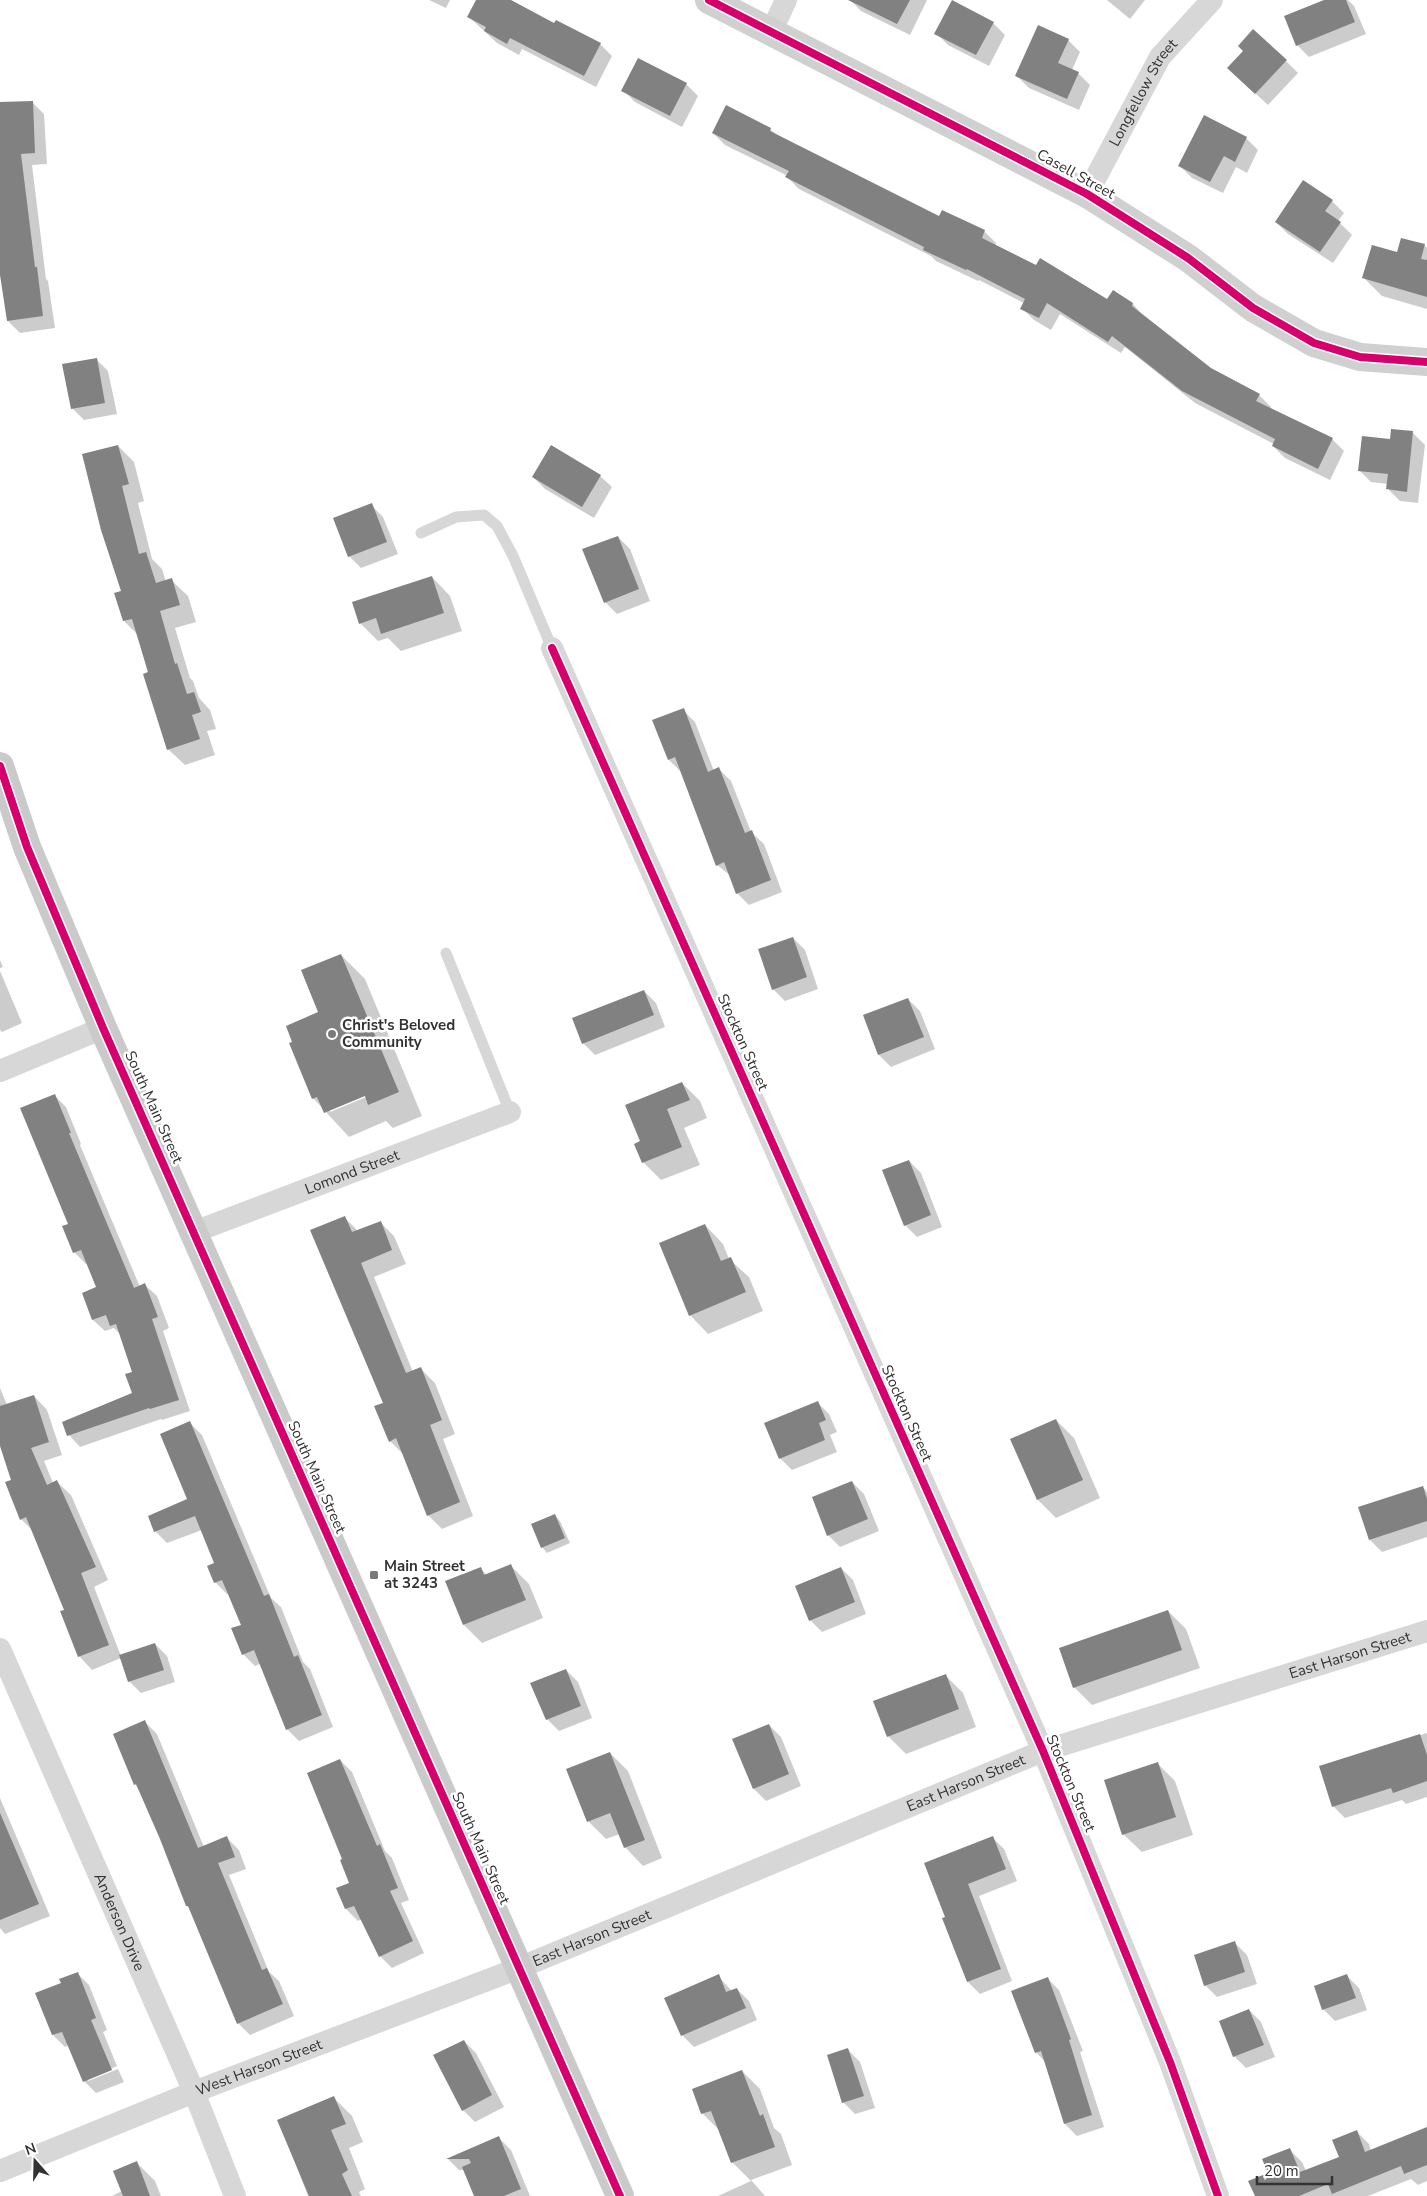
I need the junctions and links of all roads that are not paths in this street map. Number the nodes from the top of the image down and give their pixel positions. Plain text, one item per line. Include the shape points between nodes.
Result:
1 (709, 0) edge
2 (786, 0) edge
3 (1212, 0) edge
4 (772, 30) junction
5 (1087, 194) junction
6 (1427, 362) edge
7 (421, 533) dead end
8 (552, 648) joint
9 (0, 766) edge
10 (446, 953) dead end
11 (103, 1028) junction
12 (0, 1071) edge
13 (510, 1112) joint
14 (194, 1232) junction
15 (1427, 1631) edge
16 (0, 1649) edge
17 (1043, 1751) junction
18 (519, 1968) junction
19 (194, 2092) junction
20 (0, 2172) edge
21 (235, 2196) edge
22 (620, 2196) edge
23 (1218, 2196) edge

1 - 4 street, Casell Street
2 - 4 street
3 - 5 street, Longfellow Street via 1160,57
4 - 5 street, Casell Street
5 - 6 street, Casell Street via 1188,258 1253,308 1314,343 1360,357
7 - 8 lane via 456,517 484,515 497,526
8 - 17 street, Stockton Street
9 - 11 main road, South Main Street via 27,847
10 - 13 lane
11 - 12 street
11 - 14 main road, South Main Street
13 - 14 street, Lomond Street
14 - 18 main road, South Main Street
15 - 17 street, East Harson Street
16 - 19 street, Anderson Drive
17 - 18 street, East Harson Street
17 - 23 street, Stockton Street via 1170,2062
18 - 19 street, West Harson Street
18 - 22 main road, South Main Street
19 - 20 street, West Harson Street
19 - 21 street, Anderson Drive

